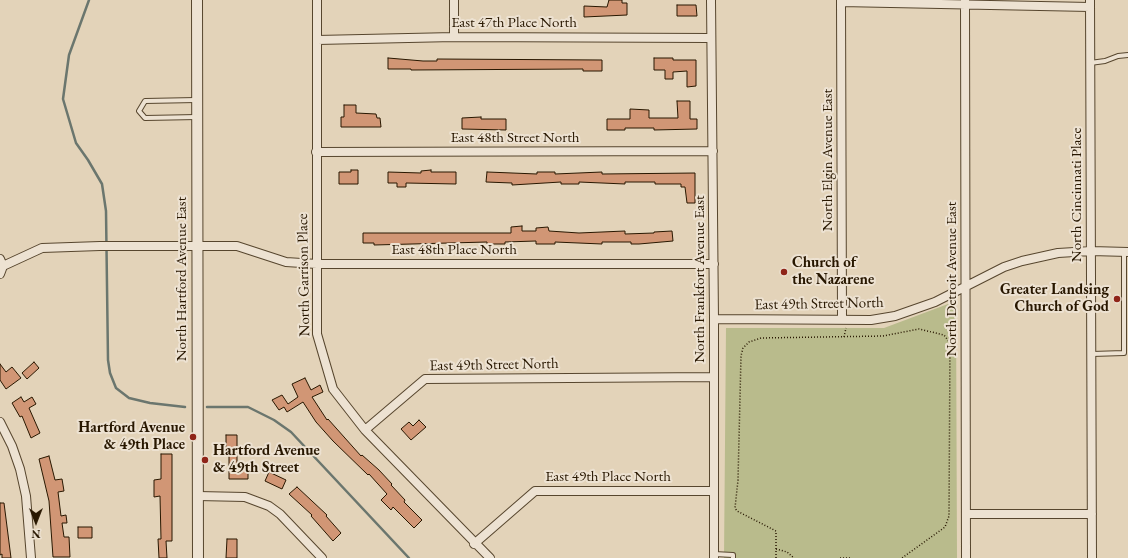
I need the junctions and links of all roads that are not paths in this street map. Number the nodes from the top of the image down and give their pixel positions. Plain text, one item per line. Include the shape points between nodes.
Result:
1 (197, 0) edge
2 (317, 0) edge
3 (454, 0) edge
4 (711, 0) edge
5 (841, 1) edge
6 (965, 3) edge
7 (1090, 4) edge
8 (454, 37) junction
9 (710, 38) junction
10 (317, 40) junction
11 (1128, 55) edge
12 (1090, 62) junction
13 (197, 100) junction
14 (197, 117) junction
15 (713, 151) junction
16 (316, 152) junction
17 (197, 246) junction
18 (1092, 251) junction
19 (1126, 252) edge
20 (2, 262) edge
21 (317, 264) junction
22 (714, 264) junction
23 (0, 274) edge
24 (966, 286) junction
25 (714, 319) junction
26 (842, 320) junction
27 (1092, 354) junction
28 (714, 377) junction
29 (0, 422) edge
30 (365, 430) junction
31 (714, 491) junction
32 (198, 496) junction
33 (967, 514) junction
34 (1092, 514) junction
35 (474, 544) junction
36 (714, 556) edge
37 (31, 558) edge
38 (198, 558) edge
39 (322, 558) edge
40 (490, 558) edge
41 (733, 558) edge
42 (966, 558) edge
43 (1092, 558) edge

1 - 13 street, North Hartford Avenue East
2 - 10 street, North Garrison Place
3 - 8 street
4 - 9 street, North Frankfort Avenue East
5 - 6 street
5 - 26 street, North Elgin Avenue East
6 - 7 street
6 - 24 street, North Detroit Avenue East
7 - 12 street, North Cincinnati Place
8 - 9 street, East 47th Place North
8 - 10 street, East 47th Place North
9 - 15 street, North Frankfort Avenue East
10 - 16 street, North Garrison Place
11 - 12 lane
12 - 18 street, North Cincinnati Place
13 - 14 street, North Hartford Avenue East
13 - 14 lane via 145,101 139,111 144,118
14 - 17 street, North Hartford Avenue East
15 - 16 street, East 48th Street North
15 - 22 street, North Frankfort Avenue East
16 - 21 street, North Garrison Place
17 - 20 street via 42,248
17 - 21 street, East 48th Place North via 236,246 286,262
17 - 32 street, North Hartford Avenue East
18 - 19 street, East 49th Street North
18 - 24 street, East 49th Street North via 1058,253 1022,261
18 - 27 street, North Cincinnati Place
19 - 27 lane via 1124,353
20 - 23 street
21 - 22 street, East 48th Place North
21 - 30 street, North Garrison Place via 317,334 333,389
22 - 25 street, North Frankfort Avenue East
24 - 26 street, East 49th Street North via 935,302 895,316 871,320
24 - 33 street, North Detroit Avenue East
25 - 26 street, East 49th Street North
25 - 28 street, North Frankfort Avenue East
27 - 34 street, North Cincinnati Place
28 - 30 street, East 49th Street North via 425,379
28 - 31 street, North Frankfort Avenue East
29 - 37 street via 12,446 23,482
30 - 35 street, North Garrison Place
31 - 35 street, East 49th Place North via 535,491
31 - 36 street, North Frankfort Avenue East
32 - 38 street, North Hartford Avenue East
32 - 39 street via 245,497 269,506
33 - 34 street
33 - 42 street, North Detroit Avenue East
34 - 43 street, North Cincinnati Place
35 - 40 street, North Garrison Place
36 - 41 lane via 733,555

